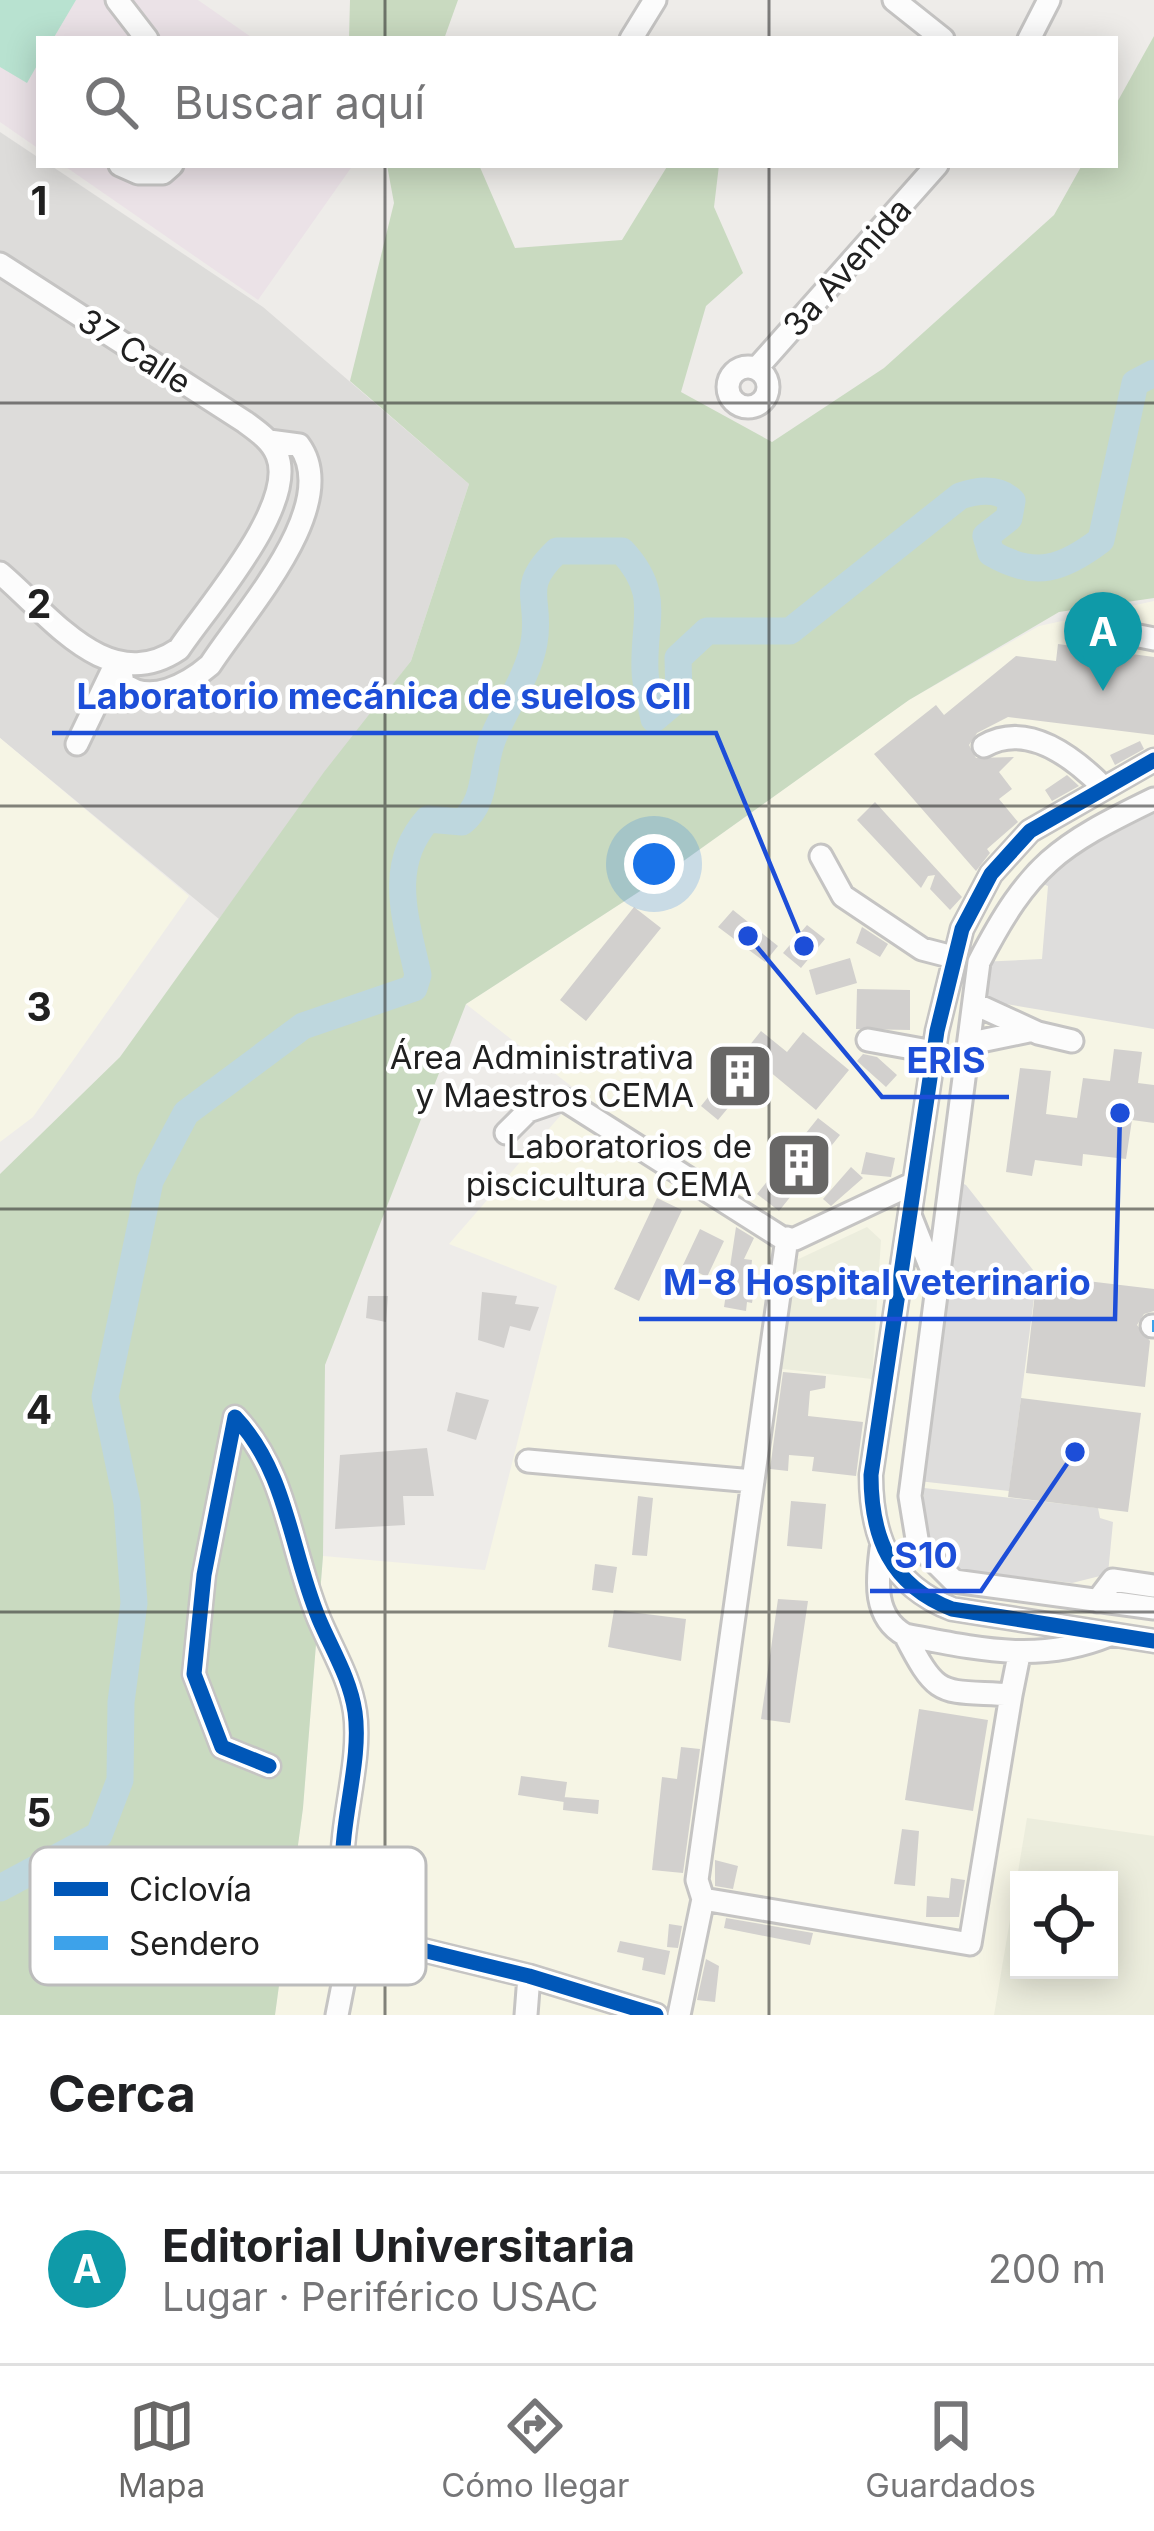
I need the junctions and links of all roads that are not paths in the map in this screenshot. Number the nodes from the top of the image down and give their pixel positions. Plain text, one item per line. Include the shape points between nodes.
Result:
1 (117, 0) edge
2 (655, 0) edge
3 (894, 0) edge
4 (1049, 0) edge
5 (128, 31) edge
6 (633, 36) edge
7 (939, 36) edge
8 (1031, 36) edge
9 (127, 168) edge
10 (169, 168) edge
11 (934, 168) edge
12 (0, 264) edge
13 (757, 369) dead end
14 (268, 441) junction
15 (0, 573) edge
16 (118, 666) junction
17 (77, 744) dead end
18 (984, 746) dead end
19 (1154, 760) edge
20 (1102, 786) junction
21 (1154, 799) edge
22 (820, 856) dead end
23 (953, 957) junction
24 (975, 993) junction
25 (1030, 1030) junction
26 (868, 1040) dead end
27 (1072, 1040) dead end
28 (935, 1041) junction
29 (971, 1043) junction
30 (506, 1133) dead end
31 (914, 1184) junction
32 (910, 1214) junction
33 (787, 1238) junction
34 (939, 1288) junction
35 (528, 1461) dead end
36 (753, 1481) junction
37 (881, 1550) junction
38 (1154, 1586) edge
39 (1105, 1601) junction
40 (1154, 1608) edge
41 (1154, 1629) edge
42 (1111, 1634) junction
43 (905, 1635) junction
44 (1154, 1641) edge
45 (1019, 1655) junction
46 (1011, 1695) junction
47 (269, 1766) dead end
48 (347, 1847) edge
49 (704, 1899) junction
50 (426, 1951) edge
51 (529, 1976) junction
52 (343, 1985) edge
53 (337, 2015) edge
54 (526, 2015) edge
55 (656, 2015) edge
56 (679, 2015) edge

1 - 5 street
2 - 6 street
3 - 7 street
4 - 8 street
9 - 10 street
11 - 13 street, 3a Avenida
12 - 14 street, 37 Calle
14 - 16 street via 281,473 274,509 179,649 145,667
14 - 16 street, 37 Calle via 299,445 309,458 312,499 222,646 192,681 167,690 131,690
15 - 16 street
16 - 17 street
18 - 20 street via 1008,737 1066,752
19 - 20 street
20 - 23 street via 1054,813 1009,853 975,900
21 - 24 street via 1041,864 979,962
22 - 23 street via 843,896 922,949
23 - 28 street
24 - 25 street
24 - 28 street
24 - 29 street
25 - 27 street
25 - 29 street
26 - 28 street
28 - 31 street
29 - 34 street
30 - 33 street via 529,1111 563,1099
31 - 32 street
31 - 33 street
32 - 34 street
32 - 37 street via 871,1475
33 - 36 street
34 - 39 street via 910,1496 918,1545 954,1581
35 - 36 street
36 - 49 street via 697,1880
37 - 42 street via 909,1586 952,1610
37 - 43 street via 881,1607
38 - 39 street via 1113,1580
39 - 40 street
39 - 41 street
42 - 44 street
42 - 45 street via 1077,1648
43 - 45 street
43 - 46 street via 930,1683 942,1690
45 - 46 street
46 - 49 street via 970,1944
47 - 48 street via 222,1747 194,1674 236,1417 276,1480 356,1714
49 - 56 street
50 - 51 street
51 - 54 street
51 - 55 street
52 - 53 street

